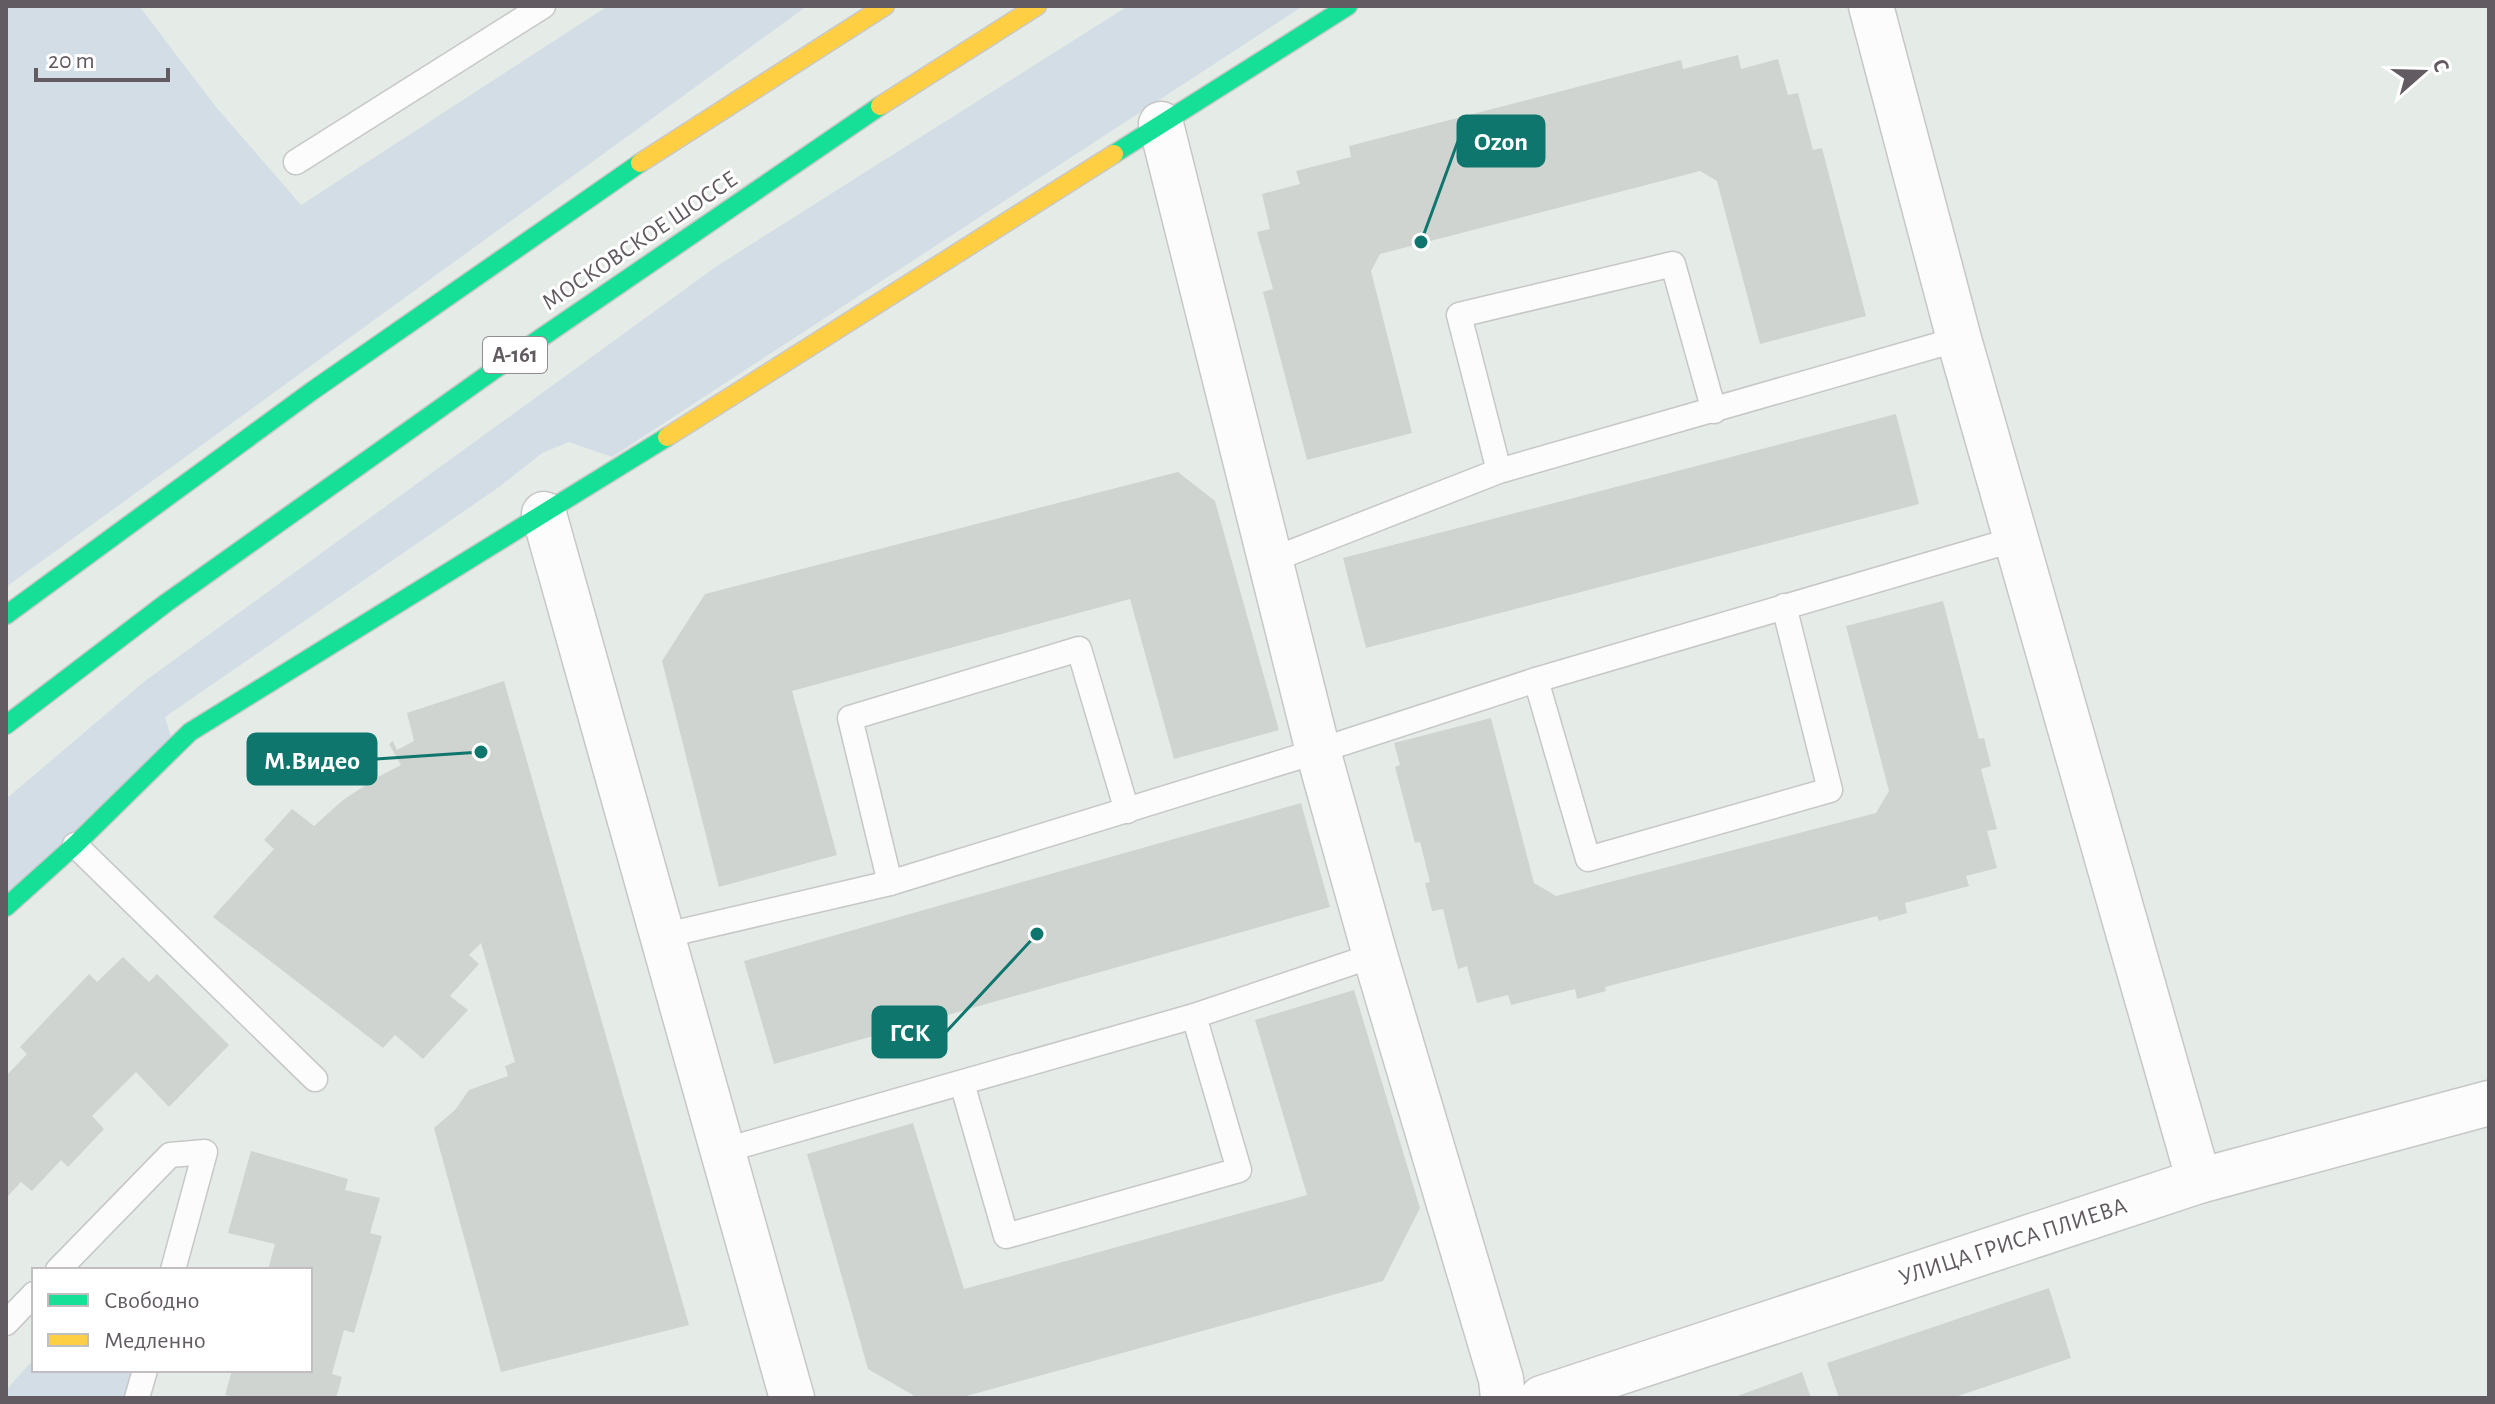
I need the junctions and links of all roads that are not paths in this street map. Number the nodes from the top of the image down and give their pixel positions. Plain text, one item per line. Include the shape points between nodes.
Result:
1 (543, 6) edge
2 (885, 6) edge
3 (1037, 6) edge
4 (1348, 6) edge
5 (1871, 6) edge
6 (1161, 124) junction
7 (296, 162) dead end
8 (1959, 339) junction
9 (1714, 411) junction
10 (1499, 471) junction
11 (544, 514) junction
12 (2016, 539) junction
13 (1269, 561) junction
14 (1784, 606) junction
15 (6, 615) edge
16 (1536, 680) junction
17 (6, 725) edge
18 (1318, 751) junction
19 (1127, 811) junction
20 (75, 845) junction
21 (890, 883) junction
22 (6, 907) edge
23 (662, 936) junction
24 (1375, 955) junction
25 (1194, 1016) junction
26 (315, 1079) dead end
27 (962, 1083) junction
28 (2489, 1103) edge
29 (722, 1151) junction
30 (2199, 1181) junction
31 (60, 1268) edge
32 (174, 1268) edge
33 (32, 1296) edge
34 (6, 1323) edge
35 (144, 1372) edge
36 (137, 1398) edge
37 (792, 1398) edge
38 (1503, 1398) edge
39 (1542, 1398) edge

1 - 7 lane
2 - 15 main road via 598,191
3 - 17 main road, МОСКОВСКОЕ ШОССЕ / А-161 via 876,108 494,370 166,603
4 - 6 main road
5 - 8 street
6 - 11 main road
6 - 13 street
8 - 9 lane
8 - 12 street
9 - 10 lane
9 - 10 lane via 1673,264 1459,315
10 - 13 lane
11 - 20 main road via 190,732
11 - 23 street
12 - 14 lane
12 - 30 street
13 - 18 street
14 - 16 lane
14 - 16 lane via 1830,790 1588,859
16 - 18 lane
18 - 19 lane
18 - 24 street
19 - 21 lane
19 - 21 lane via 1079,649 850,718
20 - 22 main road
20 - 26 lane
21 - 23 lane
23 - 29 street
24 - 25 lane
24 - 38 street
25 - 27 lane
25 - 27 lane via 1239,1170 1006,1236
27 - 29 lane
28 - 30 street, УЛИЦА ГРИСА ПЛИЕВА
29 - 37 street
30 - 39 street, УЛИЦА ГРИСА ПЛИЕВА
31 - 32 lane via 170,1155 205,1152
33 - 34 lane
35 - 36 lane

